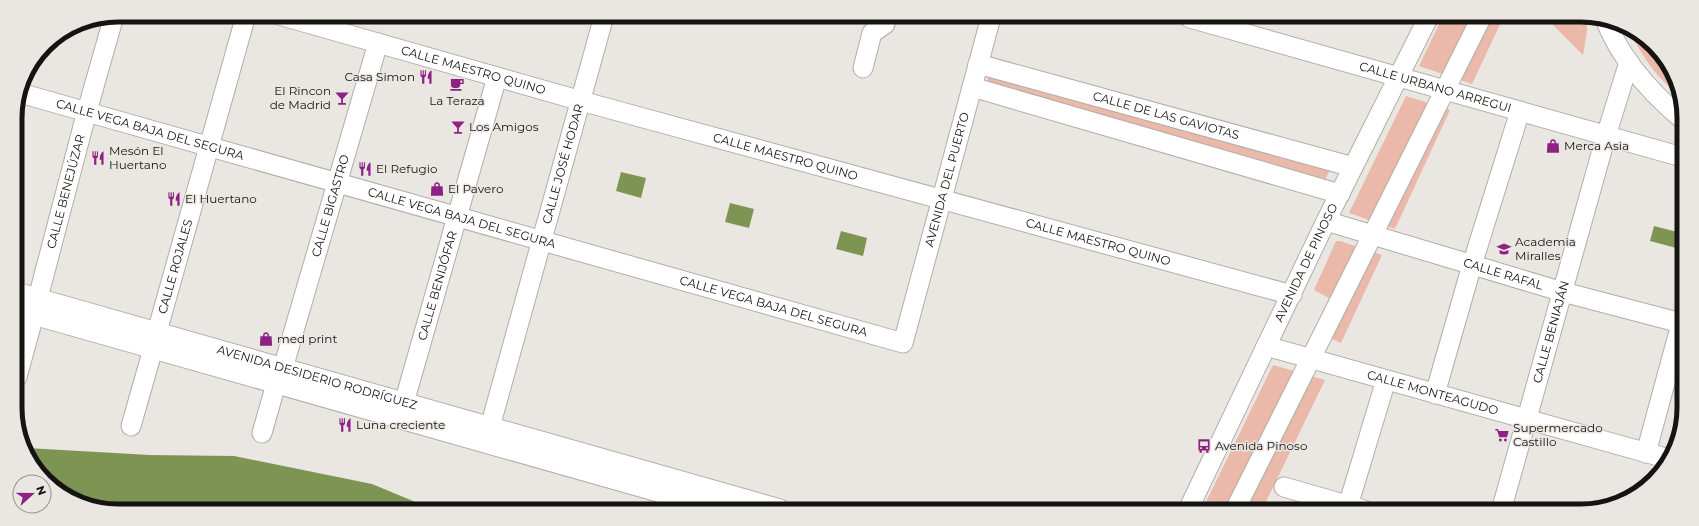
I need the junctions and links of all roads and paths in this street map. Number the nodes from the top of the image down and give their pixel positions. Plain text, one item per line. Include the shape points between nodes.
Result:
1 (112, 22) edge
2 (244, 22) edge
3 (304, 22) edge
4 (603, 22) edge
5 (614, 22) edge
6 (885, 22) edge
7 (978, 22) edge
8 (990, 22) edge
9 (1204, 22) edge
10 (1426, 22) edge
11 (1479, 22) edge
12 (1608, 26) edge
13 (378, 43) junction
14 (1629, 62) junction
15 (978, 64) junction
16 (862, 68) dead end
17 (1399, 76) junction
18 (497, 77) junction
19 (972, 87) junction
20 (1445, 90) junction
21 (25, 93) edge
22 (586, 102) junction
23 (87, 111) junction
24 (1520, 111) junction
25 (1677, 114) edge
26 (1606, 136) junction
27 (210, 146) junction
28 (1677, 156) edge
29 (1353, 167) junction
30 (337, 182) junction
31 (1340, 194) junction
32 (936, 197) junction
33 (457, 216) junction
34 (1326, 221) junction
35 (1373, 235) junction
36 (542, 240) junction
37 (1472, 265) junction
38 (1563, 292) junction
39 (1292, 295) junction
40 (22, 299) edge
41 (29, 308) edge
42 (1677, 323) edge
43 (1677, 339) edge
44 (155, 341) junction
45 (903, 343) joint
46 (1266, 346) junction
47 (22, 348) edge
48 (1312, 359) junction
49 (280, 376) junction
50 (1386, 380) junction
51 (1435, 394) junction
52 (404, 403) junction
53 (1527, 420) junction
54 (131, 426) dead end
55 (490, 427) junction
56 (262, 433) dead end
57 (1646, 453) junction
58 (1663, 457) edge
59 (1284, 487) dead end
60 (702, 504) edge
61 (762, 504) edge
62 (1191, 504) edge
63 (1238, 504) edge
64 (1342, 504) edge
65 (1357, 504) edge
66 (1503, 504) edge

1 - 23 street, CALLE BENEJÚZAR
2 - 27 street, CALLE ROJALES
3 - 13 street, CALLE MAESTRO QUINO
4 - 22 street, CALLE JOSÉ HODAR
5 - 22 street, CALLE JOSÉ HODAR
6 - 16 street via 872,33
7 - 32 street, AVENIDA DEL PUERTO
8 - 15 street, AVENIDA DEL PUERTO
9 - 17 street, CALLE URBANO ARREGUI
10 - 17 street, AVENIDA DE PINOSO
11 - 20 street
12 - 14 street
13 - 18 street, CALLE MAESTRO QUINO
13 - 30 street, CALLE BIGASTRO
14 - 25 street via 1652,91
14 - 26 street, CALLE BENIAJÁN
15 - 19 street, AVENIDA DEL PUERTO
15 - 29 street, CALLE DE LAS GAVIOTAS
17 - 20 street, CALLE URBANO ARREGUI
17 - 29 street, AVENIDA DE PINOSO
18 - 22 street, CALLE MAESTRO QUINO
18 - 33 street, CALLE BENIJÓFAR
19 - 31 street, CALLE DE LAS GAVIOTAS
19 - 32 street, AVENIDA DEL PUERTO
20 - 24 street, CALLE URBANO ARREGUI
20 - 35 street
21 - 23 street, CALLE VEGA BAJA DEL SEGURA
22 - 32 street, CALLE MAESTRO QUINO
22 - 36 street, CALLE JOSÉ HODAR
23 - 27 street, CALLE VEGA BAJA DEL SEGURA
23 - 41 street, CALLE BENEJÚZAR
24 - 26 street, CALLE URBANO ARREGUI
24 - 37 street
26 - 28 street, CALLE URBANO ARREGUI
26 - 38 street, CALLE BENIAJÁN
27 - 30 street, CALLE VEGA BAJA DEL SEGURA
27 - 44 street, CALLE ROJALES
29 - 31 street, AVENIDA DE PINOSO
30 - 33 street, CALLE VEGA BAJA DEL SEGURA
30 - 49 street, CALLE BIGASTRO
31 - 34 street, AVENIDA DE PINOSO
32 - 39 street, CALLE MAESTRO QUINO
32 - 45 street, AVENIDA DEL PUERTO
33 - 36 street, CALLE VEGA BAJA DEL SEGURA
33 - 52 street, CALLE BENIJÓFAR
34 - 35 street, CALLE RAFAL
34 - 39 street, AVENIDA DE PINOSO
35 - 37 street, CALLE RAFAL
35 - 48 street
36 - 45 street, CALLE VEGA BAJA DEL SEGURA
36 - 55 street, CALLE JOSÉ HODAR
37 - 38 street, CALLE RAFAL
37 - 51 street
38 - 42 street, CALLE RAFAL
38 - 53 street, CALLE BENIAJÁN
39 - 46 street, AVENIDA DE PINOSO
40 - 41 street, AVENIDA DESIDERIO RODRÍGUEZ
41 - 44 street, AVENIDA DESIDERIO RODRÍGUEZ
41 - 47 street, CALLE BENEJÚZAR
43 - 57 street
44 - 49 street, AVENIDA DESIDERIO RODRÍGUEZ
44 - 54 street, CALLE ROJALES
46 - 48 street, CALLE MONTEAGUDO
46 - 62 street, AVENIDA DE PINOSO
48 - 50 street, CALLE MONTEAGUDO
48 - 63 street
49 - 52 street, AVENIDA DESIDERIO RODRÍGUEZ
49 - 56 street, CALLE BIGASTRO
49 - 60 street, AVENIDA DESIDERIO RODRÍGUEZ
50 - 51 street, CALLE MONTEAGUDO
50 - 65 street
51 - 53 street, CALLE MONTEAGUDO
52 - 55 street, AVENIDA DESIDERIO RODRÍGUEZ
53 - 57 street, CALLE MONTEAGUDO
53 - 66 street, CALLE BENIAJÁN
55 - 61 street, AVENIDA DESIDERIO RODRÍGUEZ
57 - 58 street, CALLE MONTEAGUDO
59 - 64 street

